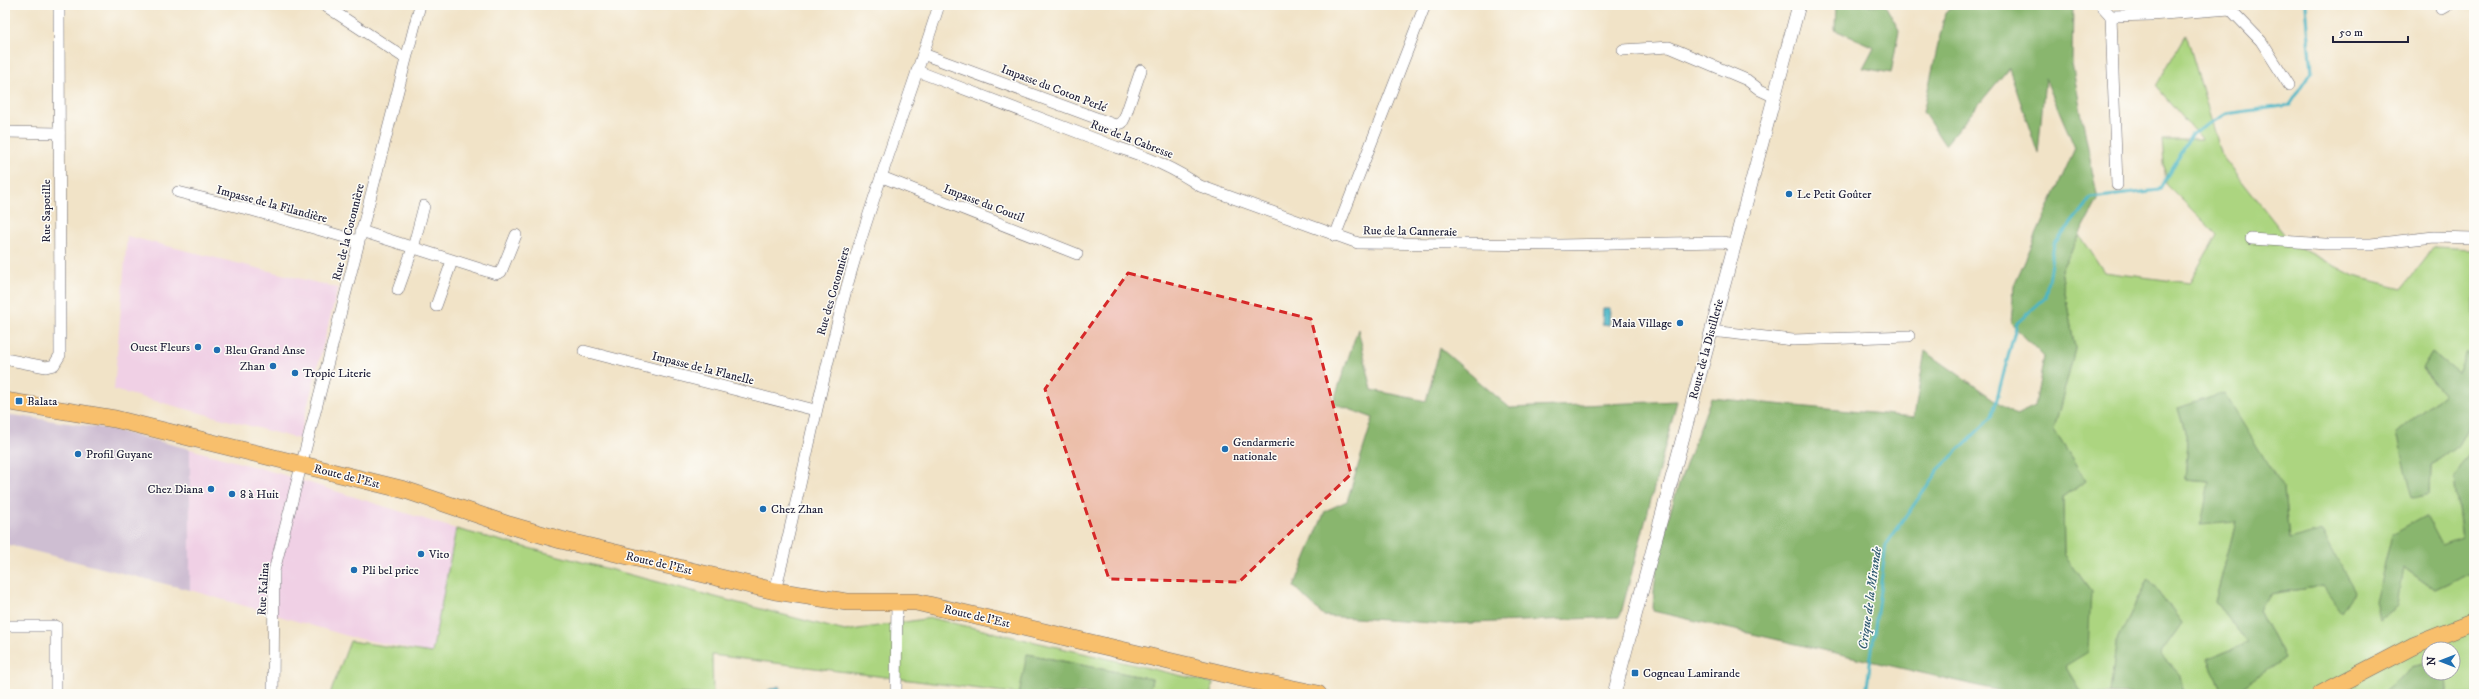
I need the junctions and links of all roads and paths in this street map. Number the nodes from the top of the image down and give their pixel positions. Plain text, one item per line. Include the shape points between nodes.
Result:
1 (59, 5) edge
2 (324, 5) edge
3 (420, 5) edge
4 (939, 5) edge
5 (1425, 5) edge
6 (1799, 5) edge
7 (2101, 5) edge
8 (2111, 16) junction
9 (1623, 50) dead end
10 (923, 54) junction
11 (405, 58) junction
12 (1141, 70) dead end
13 (917, 71) junction
14 (2289, 85) dead end
15 (1775, 97) junction
16 (5, 132) edge
17 (59, 133) junction
18 (882, 177) junction
19 (2117, 185) dead end
20 (178, 192) dead end
21 (424, 206) dead end
22 (516, 235) dead end
23 (360, 236) junction
24 (1334, 236) junction
25 (2474, 238) edge
26 (2251, 239) dead end
27 (1734, 244) junction
28 (413, 248) junction
29 (1077, 254) dead end
30 (452, 261) junction
31 (398, 290) dead end
32 (436, 306) dead end
33 (1711, 331) junction
34 (1909, 336) dead end
35 (584, 351) dead end
36 (5, 359) edge
37 (5, 401) edge
38 (815, 410) junction
39 (300, 465) junction
40 (775, 591) junction
41 (897, 600) junction
42 (2474, 622) edge
43 (5, 626) edge
44 (56, 694) edge
45 (273, 694) edge
46 (896, 694) edge
47 (1318, 694) edge
48 (1614, 694) edge
49 (2321, 694) edge

1 - 17 street, Rue Sapotille
2 - 11 street
3 - 11 street, Rue de la Cotonnière
4 - 10 street, Rue des Cotonniers
5 - 24 street
6 - 15 street, Route de la Distillerie
7 - 8 street
8 - 14 street via 2151,16 2230,9 2260,41
8 - 19 street
9 - 15 street via 1669,47 1741,77
10 - 12 street, Impasse du Coton Perlé via 1115,124 1122,123 1125,117
10 - 13 street, Rue des Cotonniers
11 - 23 street, Rue de la Cotonnière
13 - 18 street, Rue des Cotonniers
13 - 24 street, Rue de la Cabresse via 1116,147 1147,156 1200,186
15 - 27 street, Route de la Distillerie
16 - 17 street
17 - 36 street, Rue Sapotille via 60,355 54,365 46,367
18 - 29 street, Impasse du Coutil
18 - 38 street, Rue des Cotonniers via 851,272
20 - 23 street, Impasse de la Filandière
21 - 28 street
22 - 30 street, Impasse de la Filandière via 501,272 496,274
23 - 28 street, Impasse de la Filandière
23 - 39 street, Rue de la Cotonnière
24 - 27 street, Rue de la Canneraie via 1358,243 1375,244
25 - 26 street via 2434,237 2371,244
27 - 33 street, Route de la Distillerie
28 - 30 street, Impasse de la Filandière
28 - 31 street
30 - 32 street
33 - 34 street via 1793,340
33 - 48 street, Route de la Distillerie
35 - 38 street, Impasse de la Flanelle
37 - 39 main road, Route de l'Est via 115,419
38 - 40 street, Rue des Cotonniers
39 - 40 main road, Route de l'Est via 405,490 561,540
39 - 45 street, Rue Kalina via 274,571
40 - 41 main road, Route de l'Est via 847,602
41 - 46 street
41 - 47 main road, Route de l'Est via 916,602
42 - 49 main road via 2413,646
43 - 44 street via 56,626

